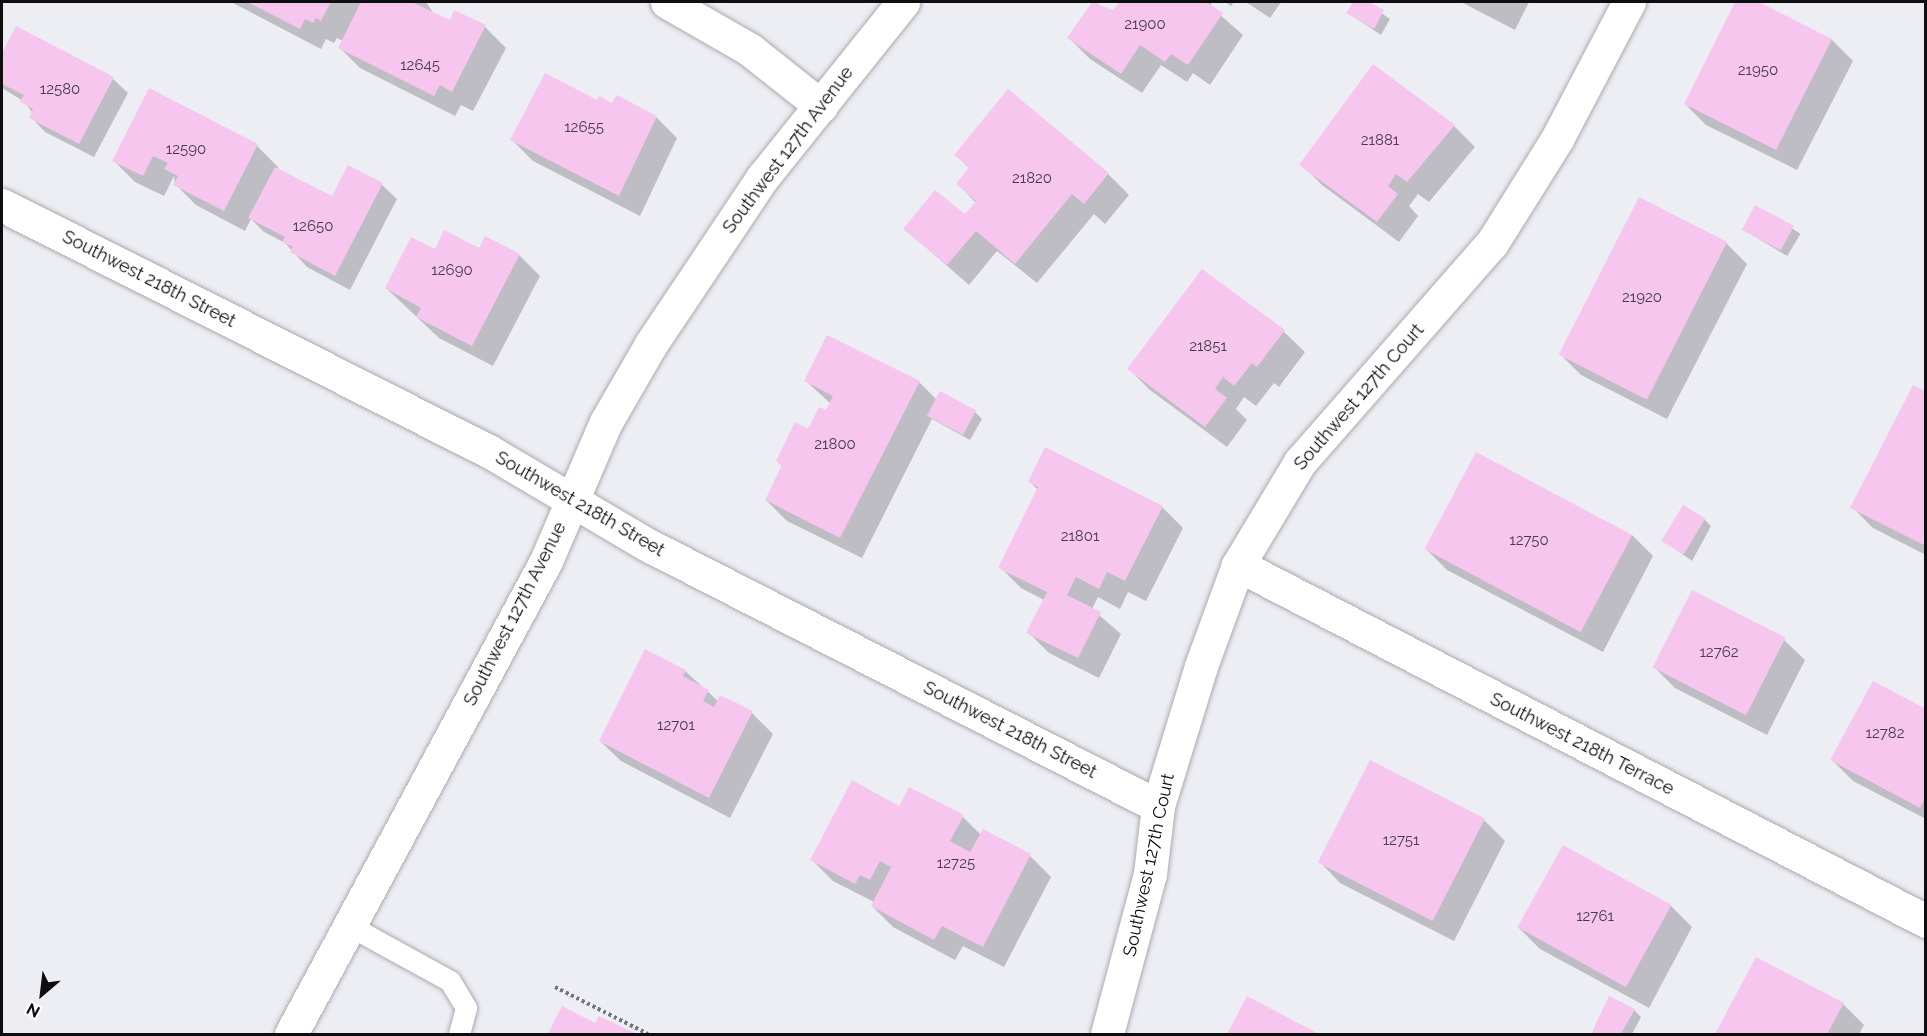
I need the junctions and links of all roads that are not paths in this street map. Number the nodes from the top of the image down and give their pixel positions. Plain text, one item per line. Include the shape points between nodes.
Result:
1 (667, 2) edge
2 (903, 2) edge
3 (1629, 2) edge
4 (821, 106) junction
5 (2, 205) edge
6 (574, 500) junction
7 (1239, 566) junction
8 (1158, 806) junction
9 (1926, 921) edge
10 (350, 926) junction
11 (291, 1035) edge
12 (459, 1035) edge
13 (1107, 1035) edge

1 - 4 street via 749,49
2 - 4 street, Southwest 127th Avenue
3 - 7 street, Southwest 127th Court via 1557,139 1492,243 1300,462
4 - 6 street, Southwest 127th Avenue via 763,177 651,344 606,422
5 - 6 street, Southwest 218th Street via 492,453
6 - 8 street, Southwest 218th Street via 646,543
6 - 10 street, Southwest 127th Avenue via 546,561
7 - 8 street, Southwest 127th Court via 1201,666
7 - 9 street, Southwest 218th Terrace
8 - 13 street, Southwest 127th Court via 1150,874
10 - 11 street, Southwest 127th Avenue
10 - 12 lane via 450,981 466,1008

